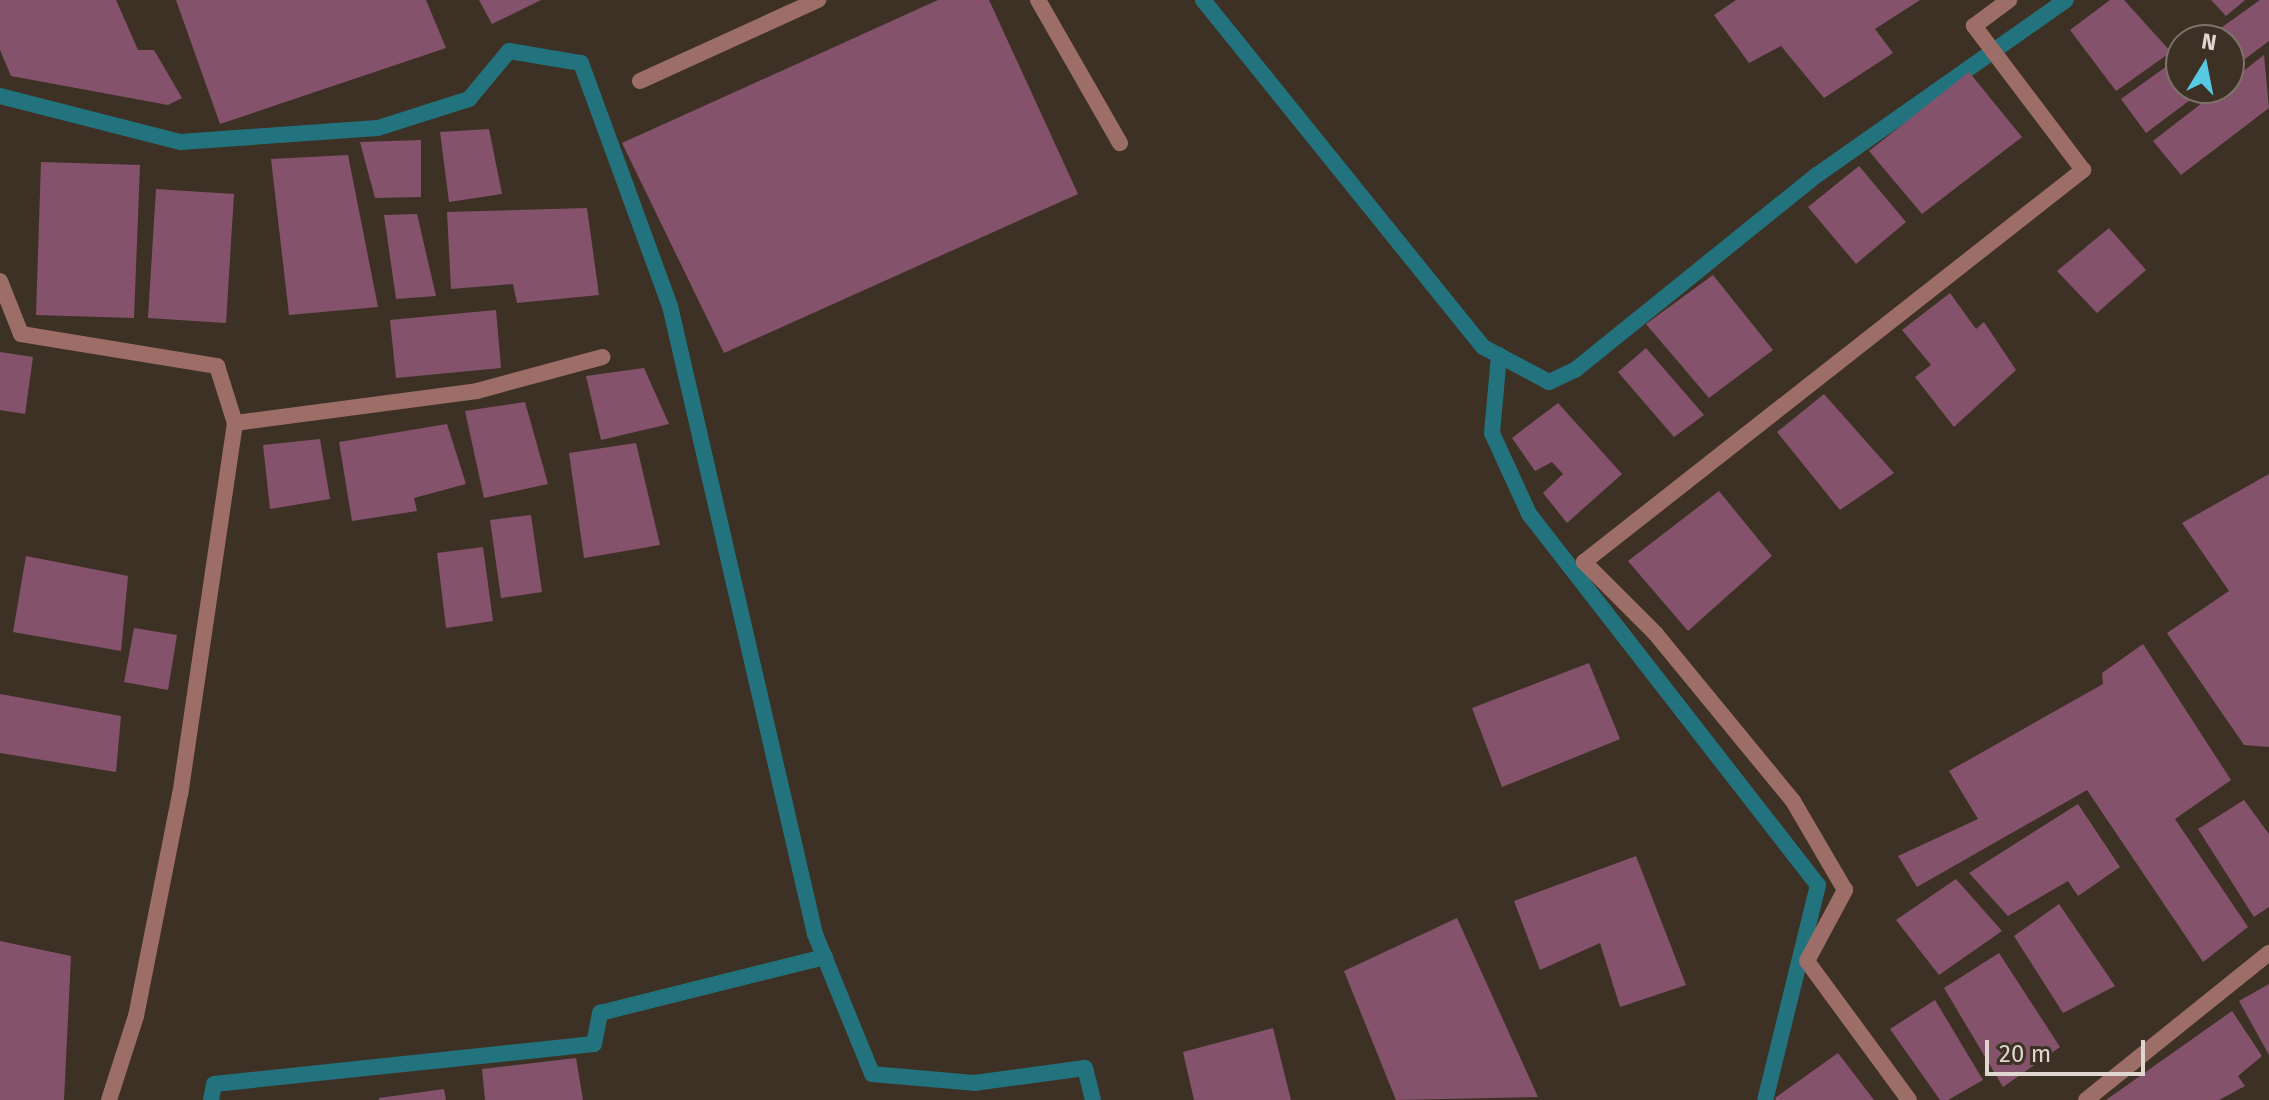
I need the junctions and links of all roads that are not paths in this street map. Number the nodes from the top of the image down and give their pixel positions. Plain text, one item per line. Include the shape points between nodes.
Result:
1 (818, 0) edge
2 (1038, 0) edge
3 (2009, 0) edge
4 (640, 81) dead end
5 (1120, 143) dead end
6 (0, 281) edge
7 (602, 357) dead end
8 (235, 423) junction
9 (2269, 953) edge
10 (109, 1100) edge
11 (1909, 1100) edge
12 (2086, 1100) edge

1 - 4 street
2 - 5 street
3 - 11 street via 1974,26 2083,170 1584,562 1656,634 1793,801 1845,890 1807,961
6 - 8 street via 21,334 217,366
7 - 8 street via 477,391
8 - 10 street via 180,794 136,1016
9 - 12 street

